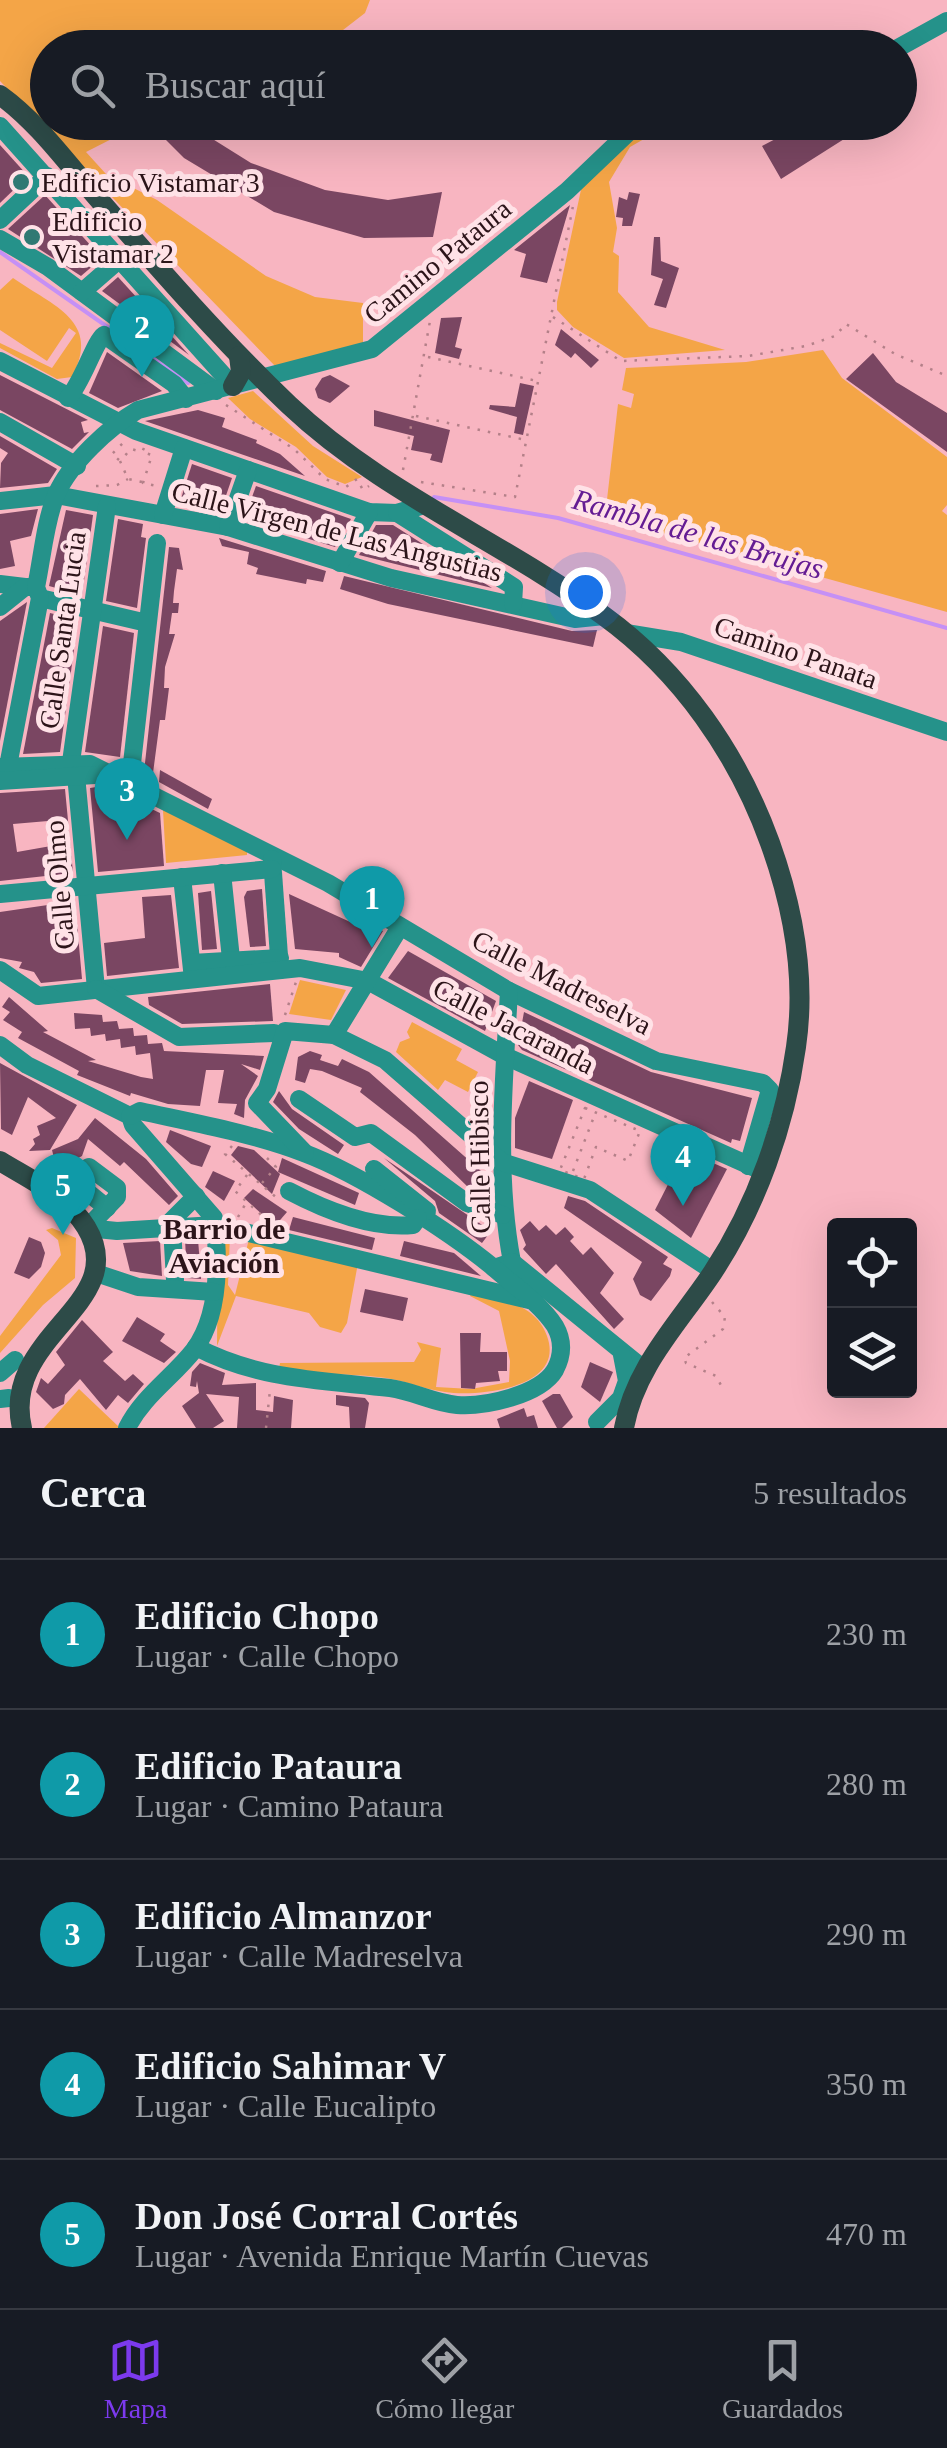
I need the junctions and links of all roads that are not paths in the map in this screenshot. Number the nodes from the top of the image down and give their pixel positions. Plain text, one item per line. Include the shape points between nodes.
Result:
1 (947, 21) edge
2 (917, 38) edge
3 (0, 95) edge
4 (30, 124) edge
5 (0, 126) edge
6 (46, 140) edge
7 (621, 140) edge
8 (7, 147) edge
9 (47, 176) junction
10 (0, 220) edge
11 (0, 239) edge
12 (120, 258) junction
13 (82, 292) junction
14 (239, 356) junction
15 (0, 361) edge
16 (263, 380) junction
17 (224, 389) junction
18 (68, 398) junction
19 (186, 399) junction
20 (0, 422) edge
21 (117, 424) junction
22 (184, 448) junction
23 (76, 466) junction
24 (248, 470) junction
25 (56, 495) junction
26 (100, 499) junction
27 (373, 499) junction
28 (0, 501) edge
29 (424, 505) junction
30 (165, 509) junction
31 (397, 513) junction
32 (228, 527) junction
33 (157, 542) dead end
34 (340, 562) junction
35 (34, 591) junction
36 (2, 596) edge
37 (575, 596) junction
38 (518, 600) junction
39 (90, 612) junction
40 (562, 616) junction
41 (604, 616) junction
42 (147, 622) junction
43 (626, 633) junction
44 (0, 706) edge
45 (19, 710) junction
46 (947, 732) edge
47 (74, 769) junction
48 (3, 771) edge
49 (130, 781) junction
50 (272, 861) junction
51 (222, 873) junction
52 (182, 877) junction
53 (87, 885) junction
54 (0, 894) edge
55 (400, 927) junction
56 (231, 959) junction
57 (285, 969) junction
58 (0, 970) edge
59 (192, 971) junction
60 (368, 982) junction
61 (96, 989) junction
62 (509, 991) junction
63 (274, 1033) dead end
64 (334, 1035) junction
65 (0, 1045) edge
66 (505, 1056) junction
67 (299, 1099) dead end
68 (130, 1116) junction
69 (306, 1153) junction
70 (502, 1162) junction
71 (3, 1166) edge
72 (756, 1169) junction
73 (374, 1170) dead end
74 (46, 1189) junction
75 (283, 1195) road end
76 (196, 1196) junction
77 (503, 1216) junction
78 (418, 1218) junction
79 (215, 1224) junction
80 (169, 1227) junction
81 (87, 1228) junction
82 (117, 1232) junction
83 (453, 1235) junction
84 (503, 1265) junction
85 (96, 1267) junction
86 (713, 1272) junction
87 (175, 1280) dead end
88 (214, 1292) junction
89 (530, 1300) junction
90 (210, 1350) junction
91 (622, 1355) junction
92 (8, 1366) edge
93 (645, 1370) junction
94 (4, 1399) edge
95 (625, 1423) edge
96 (592, 1425) edge
97 (22, 1428) edge
98 (127, 1428) edge

1 - 2 street
3 - 4 main road
5 - 8 street
6 - 14 main road
7 - 16 street, Camino Pataura via 372,349
8 - 9 street
9 - 10 street
9 - 12 street
11 - 13 street
12 - 13 street
12 - 17 street
13 - 17 street
14 - 16 main road
14 - 17 main road via 241,372
15 - 18 street
16 - 17 street, Camino Pataura
16 - 29 main road via 320,434
17 - 19 street, Camino Pataura
18 - 19 street via 104,335
18 - 21 street
19 - 21 street, Camino Pataura via 138,410
20 - 23 street
21 - 22 street
21 - 23 street
22 - 24 street
22 - 30 street
23 - 25 street
24 - 27 street
24 - 32 street
25 - 26 street, Calle Virgen de Las Angustias
25 - 28 street, Calle Virgen de Las Angustias
25 - 35 street
26 - 30 street, Calle Virgen de Las Angustias
26 - 39 street, Calle Santa Lucia
27 - 31 street
27 - 34 street
29 - 31 street
29 - 37 main road
30 - 32 street, Calle Virgen de Las Angustias
31 - 38 street
32 - 34 street, Calle Virgen de Las Angustias
33 - 42 street
34 - 38 street, Calle Virgen de Las Angustias
35 - 36 street
35 - 39 street
35 - 45 street
37 - 40 street via 576,608
37 - 41 main road
38 - 40 street, Calle Virgen de Las Angustias
39 - 42 street
39 - 47 street, Calle Santa Lucia
40 - 41 street, Calle Virgen de Las Angustias
41 - 43 main road
42 - 49 street
43 - 46 street, Camino Panata via 681,642
43 - 72 main road via 674,681 723,746 746,784 778,866 798,961 799,1004 786,1100
44 - 45 street
45 - 48 street
47 - 48 street
47 - 49 street, Calle Madreselva via 90,764
47 - 53 street, Calle Olmo
49 - 50 street, Calle Madreselva
50 - 51 street
50 - 55 street, Calle Madreselva
50 - 57 street
51 - 52 street
51 - 56 street
52 - 53 street
52 - 59 street
53 - 54 street
53 - 61 street, Calle Olmo
55 - 60 street
55 - 62 street, Calle Madreselva
56 - 57 street, Calle Jacaranda
56 - 59 street, Calle Jacaranda
57 - 59 street, Calle Jacaranda
57 - 60 street, Calle Jacaranda
58 - 61 street, Calle Jacaranda via 38,996
59 - 61 street, Calle Jacaranda
60 - 64 street
60 - 66 street, Calle Jacaranda
61 - 63 street via 179,1037
62 - 66 street, Calle Hibisco
62 - 72 street, Calle Madreselva via 656,1061 763,1083 770,1090
64 - 69 street via 285,1030 257,1103
64 - 70 street via 385,1060
65 - 68 street
66 - 70 street, Calle Hibisco
66 - 72 street, Calle Jacaranda
67 - 77 street via 355,1137 371,1133 467,1203
68 - 69 street via 140,1111
68 - 76 street
69 - 78 street
70 - 77 street, Calle Hibisco
70 - 86 street via 590,1190
71 - 74 main road
72 - 86 main road
73 - 83 street
74 - 81 main road
74 - 81 street via 94,1168 117,1188 117,1197
75 - 78 street via 394,1226 413,1225
76 - 79 street
76 - 80 street
77 - 84 street, Calle Hibisco
78 - 83 street
79 - 80 street
79 - 88 street
79 - 89 street
80 - 82 street
80 - 87 street
81 - 82 street
81 - 85 main road
82 - 85 street via 105,1239
83 - 84 street
84 - 89 street
84 - 91 street via 594,1326
85 - 88 street via 151,1289
85 - 92 main road
86 - 93 main road
88 - 90 street
89 - 90 street via 553,1322 562,1353 548,1380 528,1392 460,1406 398,1389 272,1376
90 - 98 street via 140,1406
91 - 93 street
91 - 96 street via 628,1382 622,1398
92 - 94 main road
93 - 95 main road
94 - 97 main road
95 - 96 street

